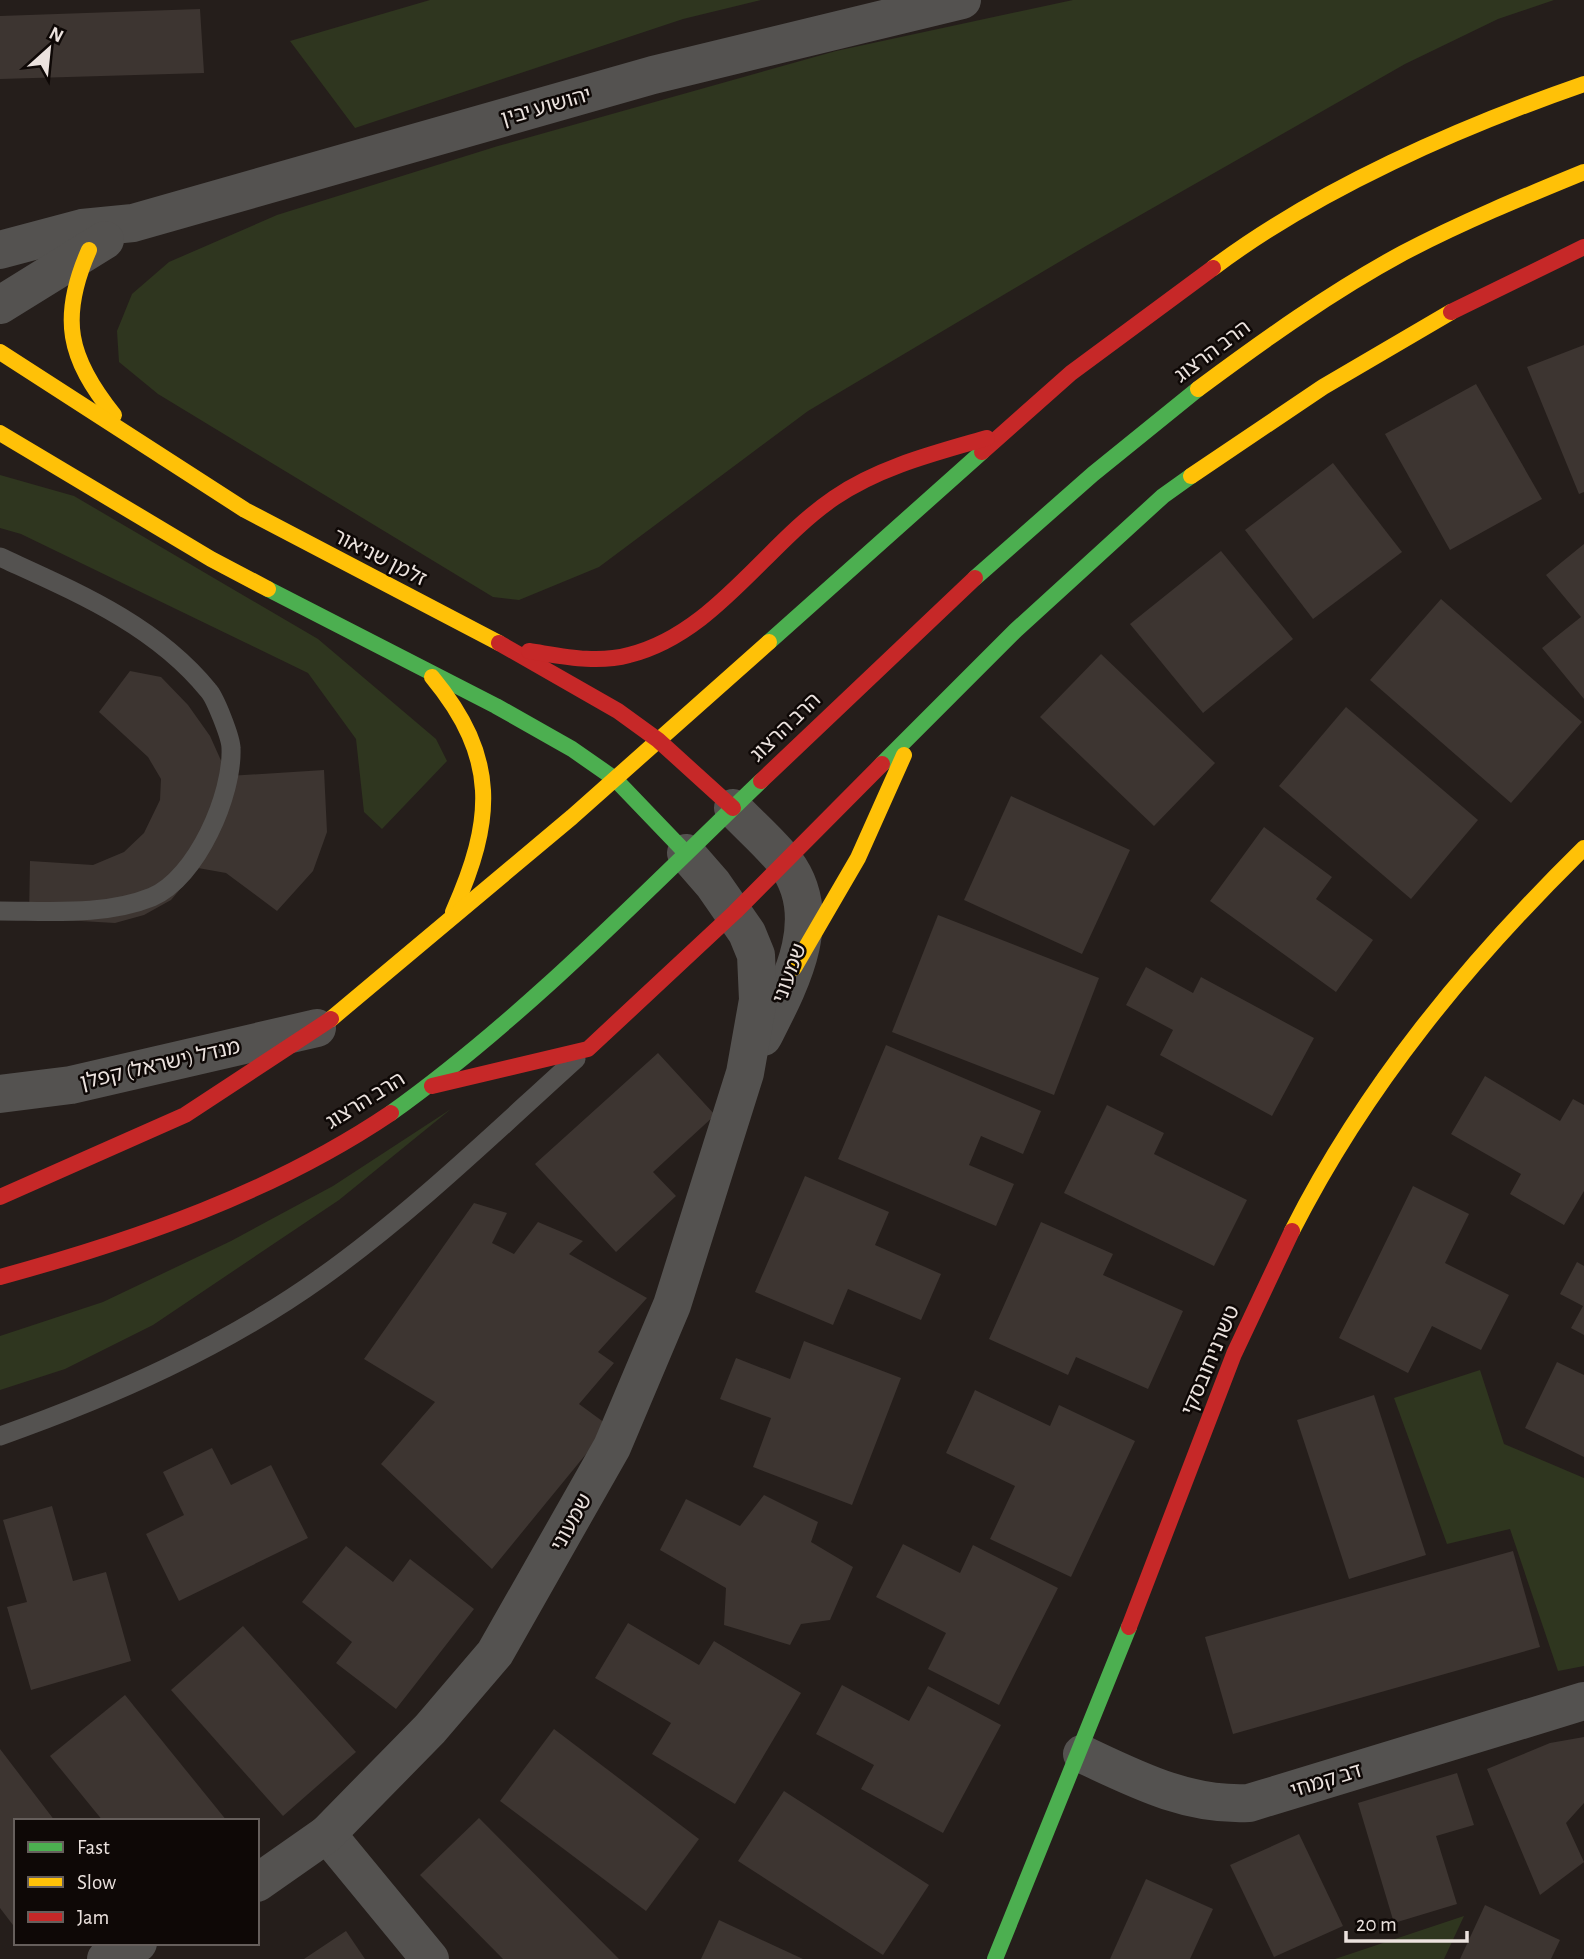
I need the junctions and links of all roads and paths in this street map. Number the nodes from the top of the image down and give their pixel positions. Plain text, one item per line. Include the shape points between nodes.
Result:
1 (962, 0) edge
2 (1584, 84) edge
3 (1584, 172) edge
4 (133, 223) junction
5 (1584, 247) edge
6 (0, 250) edge
7 (89, 250) junction
8 (0, 305) edge
9 (0, 352) edge
10 (0, 433) edge
11 (999, 434) junction
12 (139, 442) junction
13 (0, 557) edge
14 (501, 643) junction
15 (428, 673) junction
16 (913, 735) junction
17 (658, 740) junction
18 (615, 779) junction
19 (733, 808) junction
20 (1584, 848) edge
21 (685, 853) junction
22 (785, 862) junction
23 (0, 911) edge
24 (735, 912) junction
25 (449, 921) junction
26 (794, 968) junction
27 (320, 1028) junction
28 (588, 1049) junction
29 (745, 1073) junction
30 (427, 1087) junction
31 (0, 1094) edge
32 (0, 1197) edge
33 (0, 1277) edge
34 (0, 1436) edge
35 (1580, 1703) edge
36 (1082, 1754) junction
37 (327, 1834) junction
38 (259, 1882) edge
39 (134, 1945) edge
40 (106, 1959) edge
41 (430, 1959) edge
42 (995, 1959) edge

1 - 4 street, יהושוע יבין via 653,75
2 - 11 main road via 1422,150 1277,225 1160,304
3 - 19 main road, הרב הרצוג via 1465,222 1379,267 1298,316 1200,387 1013,546
4 - 6 street, יהושוע יבין via 82,228
4 - 7 street, יהושוע יבין
5 - 16 main road via 1451,312 1241,439 1163,496 1075,573
7 - 8 street, יהושוע יבין
7 - 12 main road via 78,272 68,321 74,355 90,387
9 - 12 main road, זלמן שניאור
10 - 15 main road via 211,559
11 - 14 main road via 895,466 852,487 805,521 689,628 650,650 628,657 569,657
11 - 17 main road
12 - 14 main road, זלמן שניאור via 245,510
13 - 23 lane via 103,604 174,653 211,692 232,747 223,796 207,843 155,896 72,911
14 - 17 main road, זלמן שניאור via 618,711
15 - 18 main road via 572,749
15 - 25 main road via 465,721 481,759 484,781 478,854
16 - 22 main road
16 - 26 main road via 873,830
17 - 18 main road
17 - 19 main road, זלמן שניאור
18 - 21 main road
18 - 25 main road
19 - 21 main road, הרב הרצוג
19 - 22 street, שמעוני
20 - 36 main road, טשרניחובסקי via 1467,971 1390,1069 1326,1171 1274,1267 1208,1415
21 - 24 street, שמעוני
21 - 30 main road, הרב הרצוג
22 - 24 main road
22 - 26 street, שמעוני via 797,883 805,922
24 - 28 main road
24 - 29 street, שמעוני via 756,955 758,976 756,1021
25 - 27 main road
26 - 29 street, שמעוני
27 - 31 street, מנדל (ישראל) קפלן via 72,1085
27 - 32 main road via 185,1115
28 - 30 main road
28 - 34 lane via 432,1189 322,1277 152,1377
29 - 37 street, שמעוני via 672,1305 606,1459 495,1653 430,1729
30 - 33 main road, הרב הרצוג via 357,1135 278,1176 172,1221
35 - 36 street, דב קמחי via 1249,1803 1186,1799
36 - 42 main road, טשרניחובסקי
37 - 38 street, שמעוני
37 - 41 street
39 - 40 street

